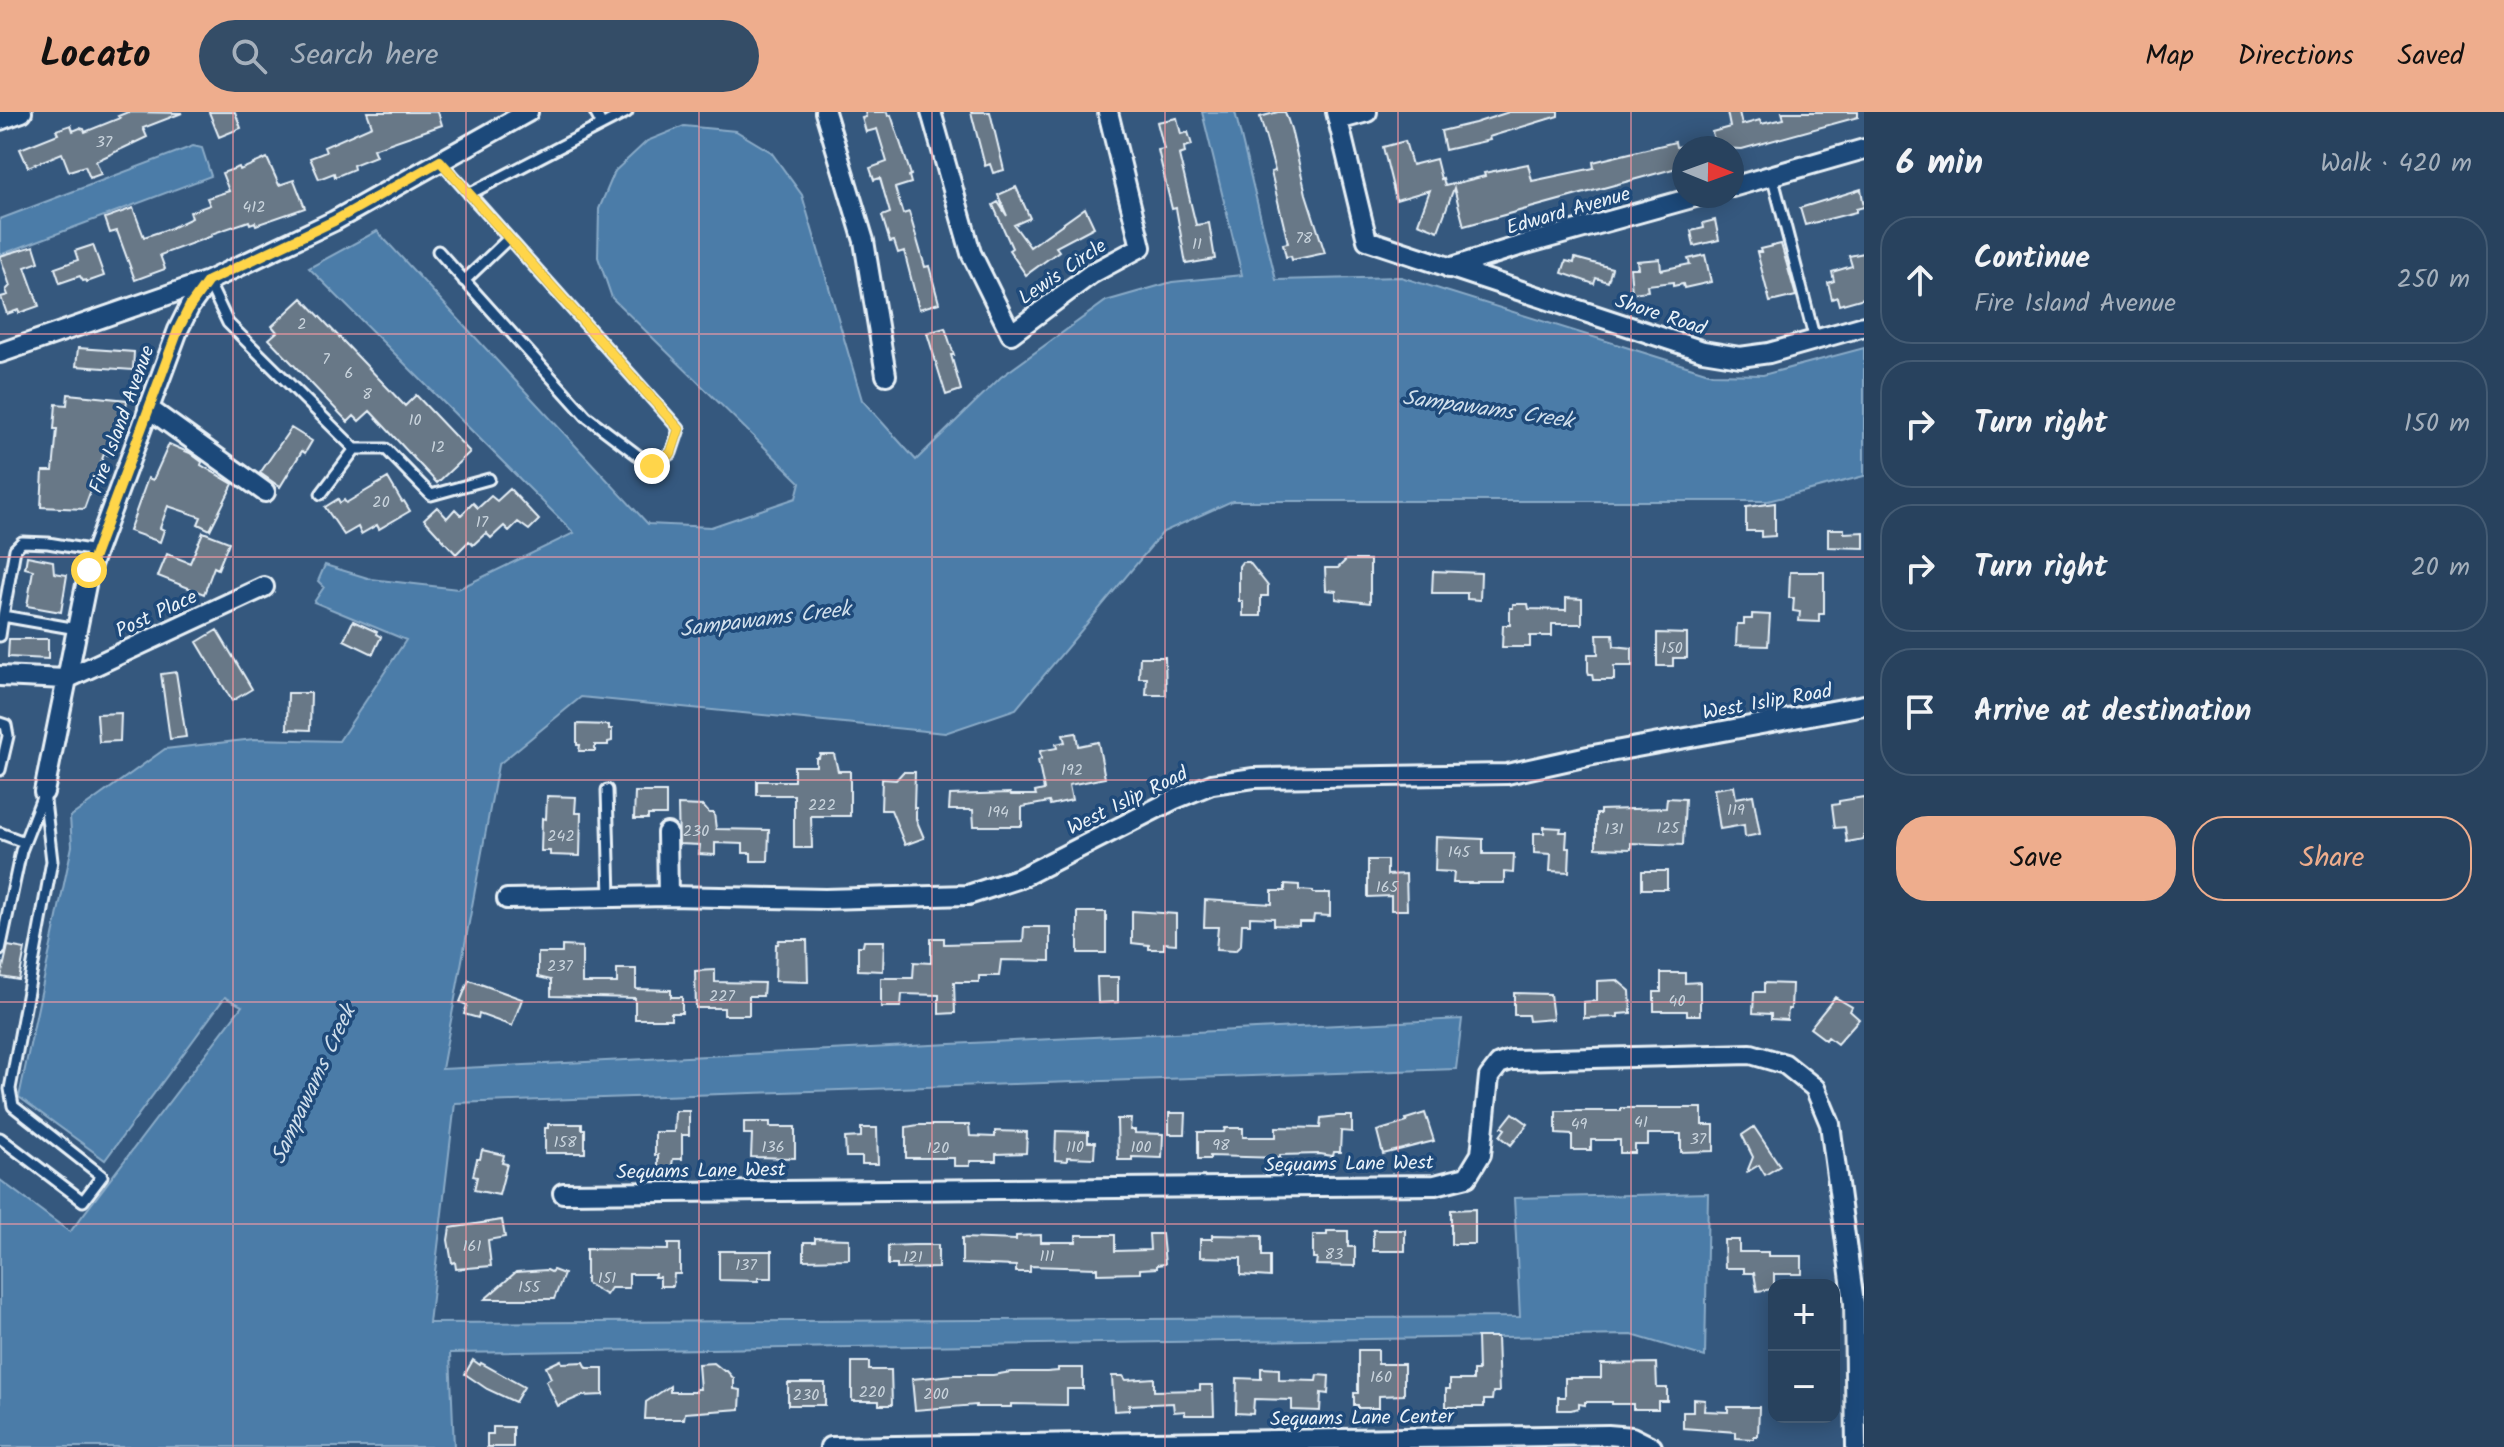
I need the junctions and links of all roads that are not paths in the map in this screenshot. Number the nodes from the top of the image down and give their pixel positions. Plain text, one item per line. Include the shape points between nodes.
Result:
1 (22, 112) edge
2 (528, 112) edge
3 (595, 112) edge
4 (627, 112) edge
5 (825, 112) edge
6 (931, 112) edge
7 (1108, 112) edge
8 (1367, 112) edge
9 (1337, 116) edge
10 (0, 120) edge
11 (602, 125) junction
12 (1864, 149) edge
13 (440, 161) junction
14 (1772, 175) junction
15 (1744, 183) edge
16 (469, 194) junction
17 (1672, 204) edge
18 (508, 239) junction
19 (438, 251) dead end
20 (1449, 268) junction
21 (208, 281) junction
22 (464, 281) junction
23 (1864, 326) edge
24 (1815, 340) junction
25 (0, 353) edge
26 (886, 375) dead end
27 (148, 408) junction
28 (355, 449) junction
29 (489, 479) dead end
30 (265, 492) dead end
31 (321, 494) dead end
32 (96, 551) junction
33 (264, 587) dead end
34 (3, 616) junction
35 (77, 629) junction
36 (0, 636) edge
37 (0, 676) edge
38 (66, 679) junction
39 (1864, 705) edge
40 (0, 723) edge
41 (0, 770) edge
42 (607, 790) dead end
43 (44, 792) junction
44 (0, 833) edge
45 (667, 833) dead end
46 (24, 842) junction
47 (668, 896) junction
48 (610, 897) junction
49 (507, 899) dead end
50 (0, 950) edge
51 (0, 1138) edge
52 (563, 1193) dead end
53 (830, 1447) edge
54 (1652, 1447) edge
55 (1856, 1447) edge

1 - 10 street
2 - 13 street
3 - 11 lane
4 - 11 lane
5 - 26 street via 864,241
6 - 7 street, Lewis Circle via 971,253 1011,334 1091,274 1141,247
8 - 9 street
9 - 20 street, Shore Road via 1367,240
11 - 16 lane
12 - 14 street
13 - 16 lane
13 - 21 street via 334,221
14 - 15 street
14 - 24 lane
16 - 18 lane
17 - 20 street, Edward Avenue
18 - 22 lane
18 - 22 lane via 679,429 671,453 652,466 586,416
19 - 22 lane
20 - 24 street, Shore Road via 1703,351 1740,357
21 - 25 street
21 - 27 street, Fire Island Avenue via 178,330
21 - 28 lane via 228,323
23 - 24 street, Shore Road
27 - 30 street
27 - 32 street, Fire Island Avenue
28 - 29 lane via 386,449 431,495
28 - 31 lane
32 - 34 lane via 22,542 15,549
32 - 35 street, Fire Island Avenue
33 - 38 street, Post Place
34 - 35 lane
34 - 36 lane
35 - 38 street, Fire Island Avenue
37 - 38 street
38 - 43 street, Fire Island Avenue
39 - 47 street, West Islip Road via 1507,774 1254,778 1212,784 1020,878 968,895
40 - 41 lane via 6,725 8,736
42 - 48 lane
43 - 46 lane
43 - 51 lane via 52,861 10,1089 13,1106 102,1176 83,1201
44 - 46 lane
45 - 47 street
46 - 50 lane
47 - 48 street, West Islip Road
48 - 49 street, West Islip Road
52 - 55 street, Sequams Lane West via 1435,1185 1467,1177 1481,1154 1489,1077 1499,1064 1751,1054 1785,1064 1815,1088 1830,1124 1854,1303
53 - 54 street, Sequams Lane Center via 1608,1435 1632,1437

